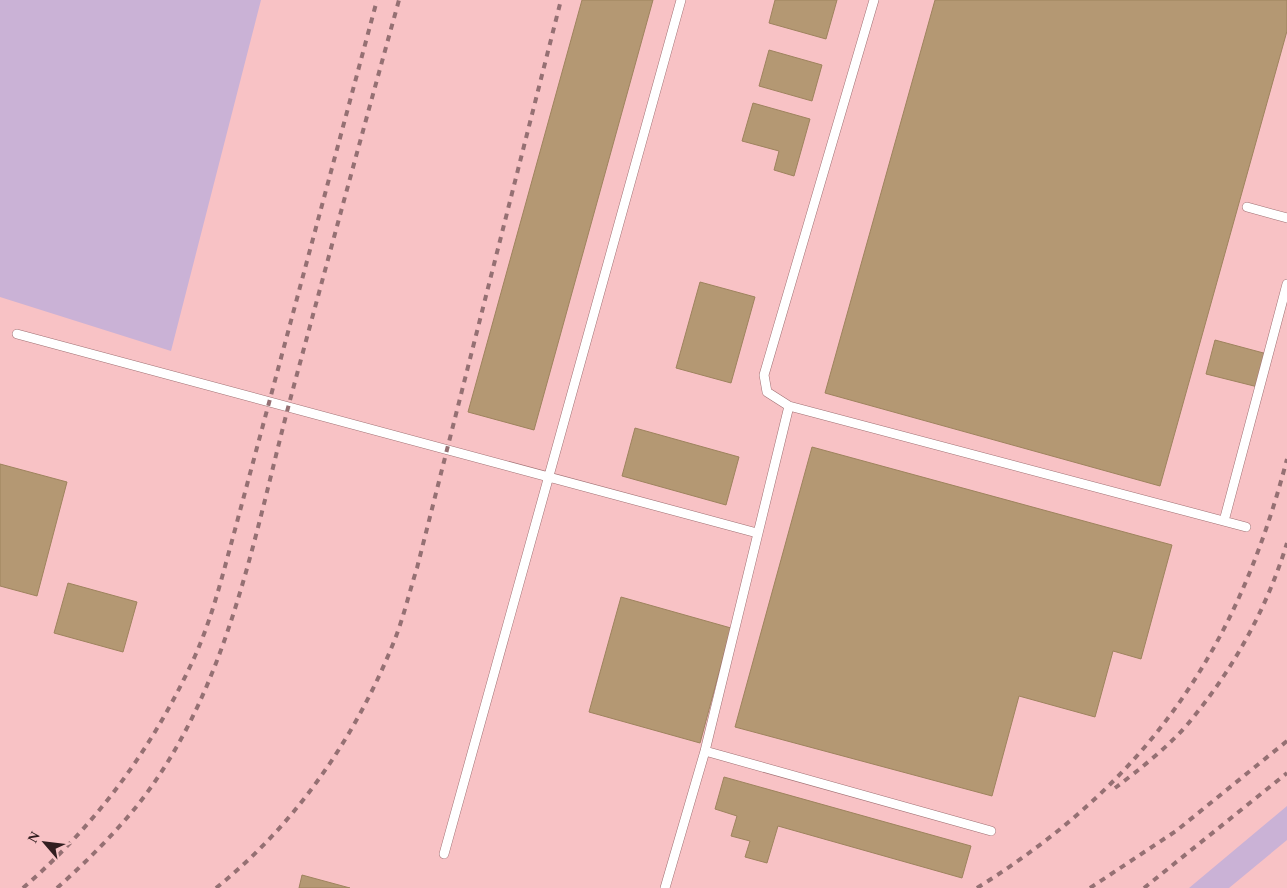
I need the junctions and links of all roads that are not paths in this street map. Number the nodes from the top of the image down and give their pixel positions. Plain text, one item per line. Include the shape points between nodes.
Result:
1 (682, 0) edge
2 (874, 0) edge
3 (1246, 207) dead end
4 (1287, 218) edge
5 (1287, 284) edge
6 (17, 334) dead end
7 (789, 406) junction
8 (549, 477) junction
9 (1224, 521) junction
10 (1246, 526) dead end
11 (757, 533) junction
12 (705, 751) junction
13 (991, 831) dead end
14 (444, 854) dead end
15 (665, 888) edge

1 - 8 lane
2 - 7 lane via 764,375 766,392
3 - 4 lane
5 - 9 lane
6 - 8 lane
7 - 9 lane
7 - 11 lane
8 - 11 lane
8 - 14 lane
9 - 10 lane
11 - 12 lane
12 - 13 lane
12 - 15 lane

